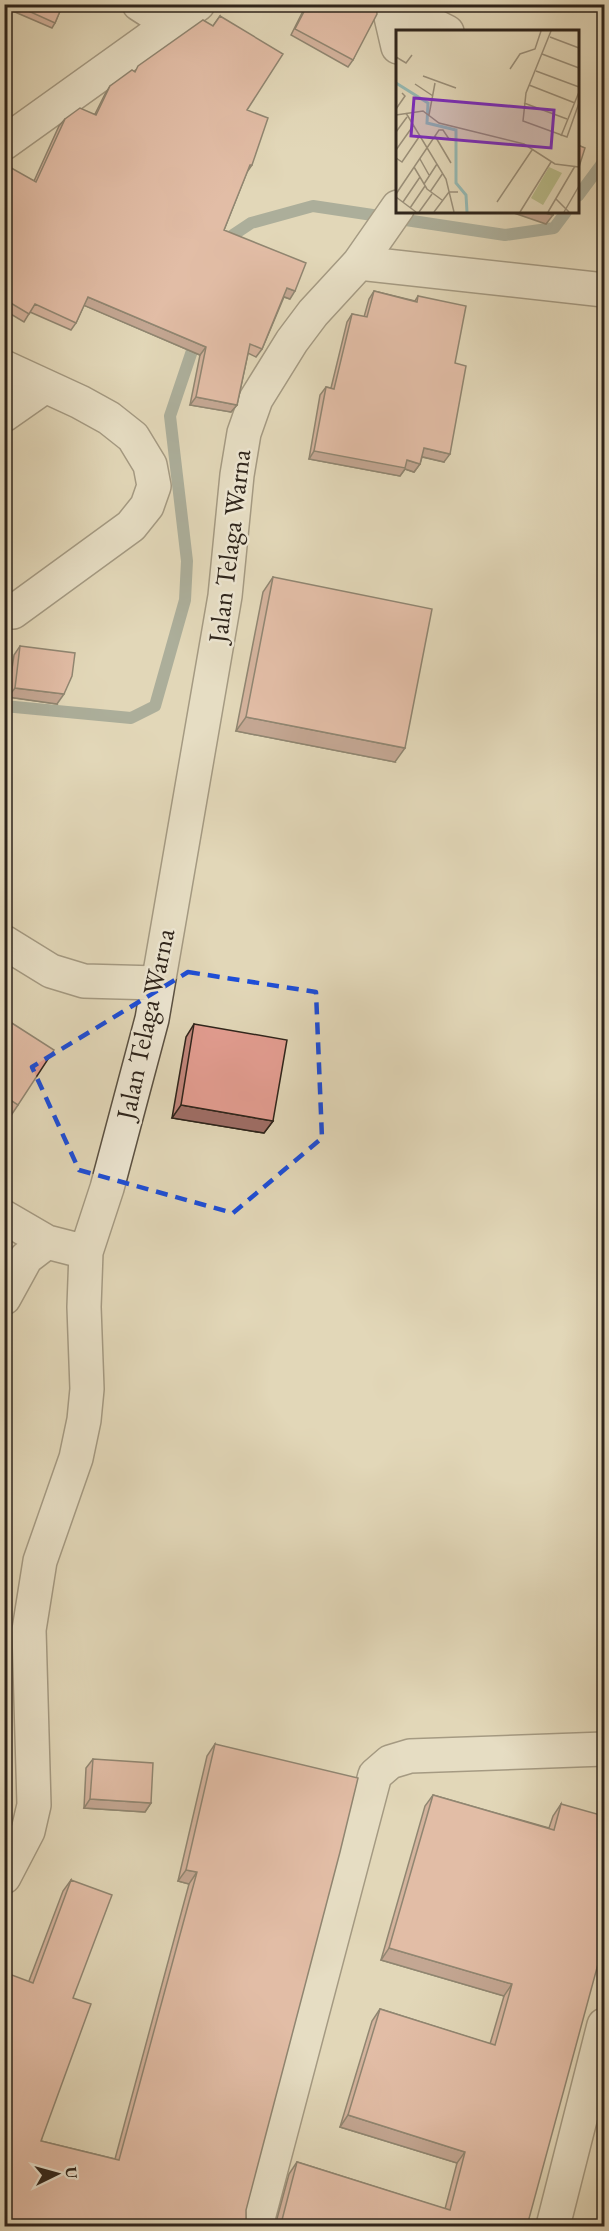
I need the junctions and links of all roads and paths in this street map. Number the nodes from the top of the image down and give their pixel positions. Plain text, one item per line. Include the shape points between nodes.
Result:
1 (139, 4) edge
2 (198, 4) edge
3 (389, 4) edge
4 (170, 24) junction
5 (443, 30) edge
6 (396, 37) edge
7 (7, 137) edge
8 (396, 210) edge
9 (366, 254) junction
10 (604, 290) edge
11 (4, 367) edge
12 (44, 387) junction
13 (4, 415) edge
14 (13, 612) dead end
15 (4, 942) edge
16 (157, 983) junction
17 (4, 1217) edge
18 (47, 1242) junction
19 (86, 1252) junction
20 (4, 1298) edge
21 (604, 1749) edge
22 (4, 1877) edge
23 (604, 2025) edge
24 (256, 2226) edge
25 (552, 2226) edge

1 - 4 street
2 - 4 street
3 - 5 street
3 - 6 street
4 - 7 street
8 - 9 street, Jalan Telaga Warna
9 - 10 street
9 - 16 street, Jalan Telaga Warna via 292,341 256,399 244,433 225,596
11 - 12 street
12 - 13 street
12 - 14 street via 109,418 133,437 150,465 154,486 147,506 131,526
15 - 16 street via 51,971 84,981
16 - 19 street, Jalan Telaga Warna via 152,1019
17 - 18 street
18 - 19 street
18 - 20 street via 26,1258
19 - 22 street, Jalan Telaga Warna via 84,1420 76,1458 40,1561 29,1629 34,1805 28,1831
21 - 24 street via 410,1756 390,1762 375,1775
23 - 25 street

